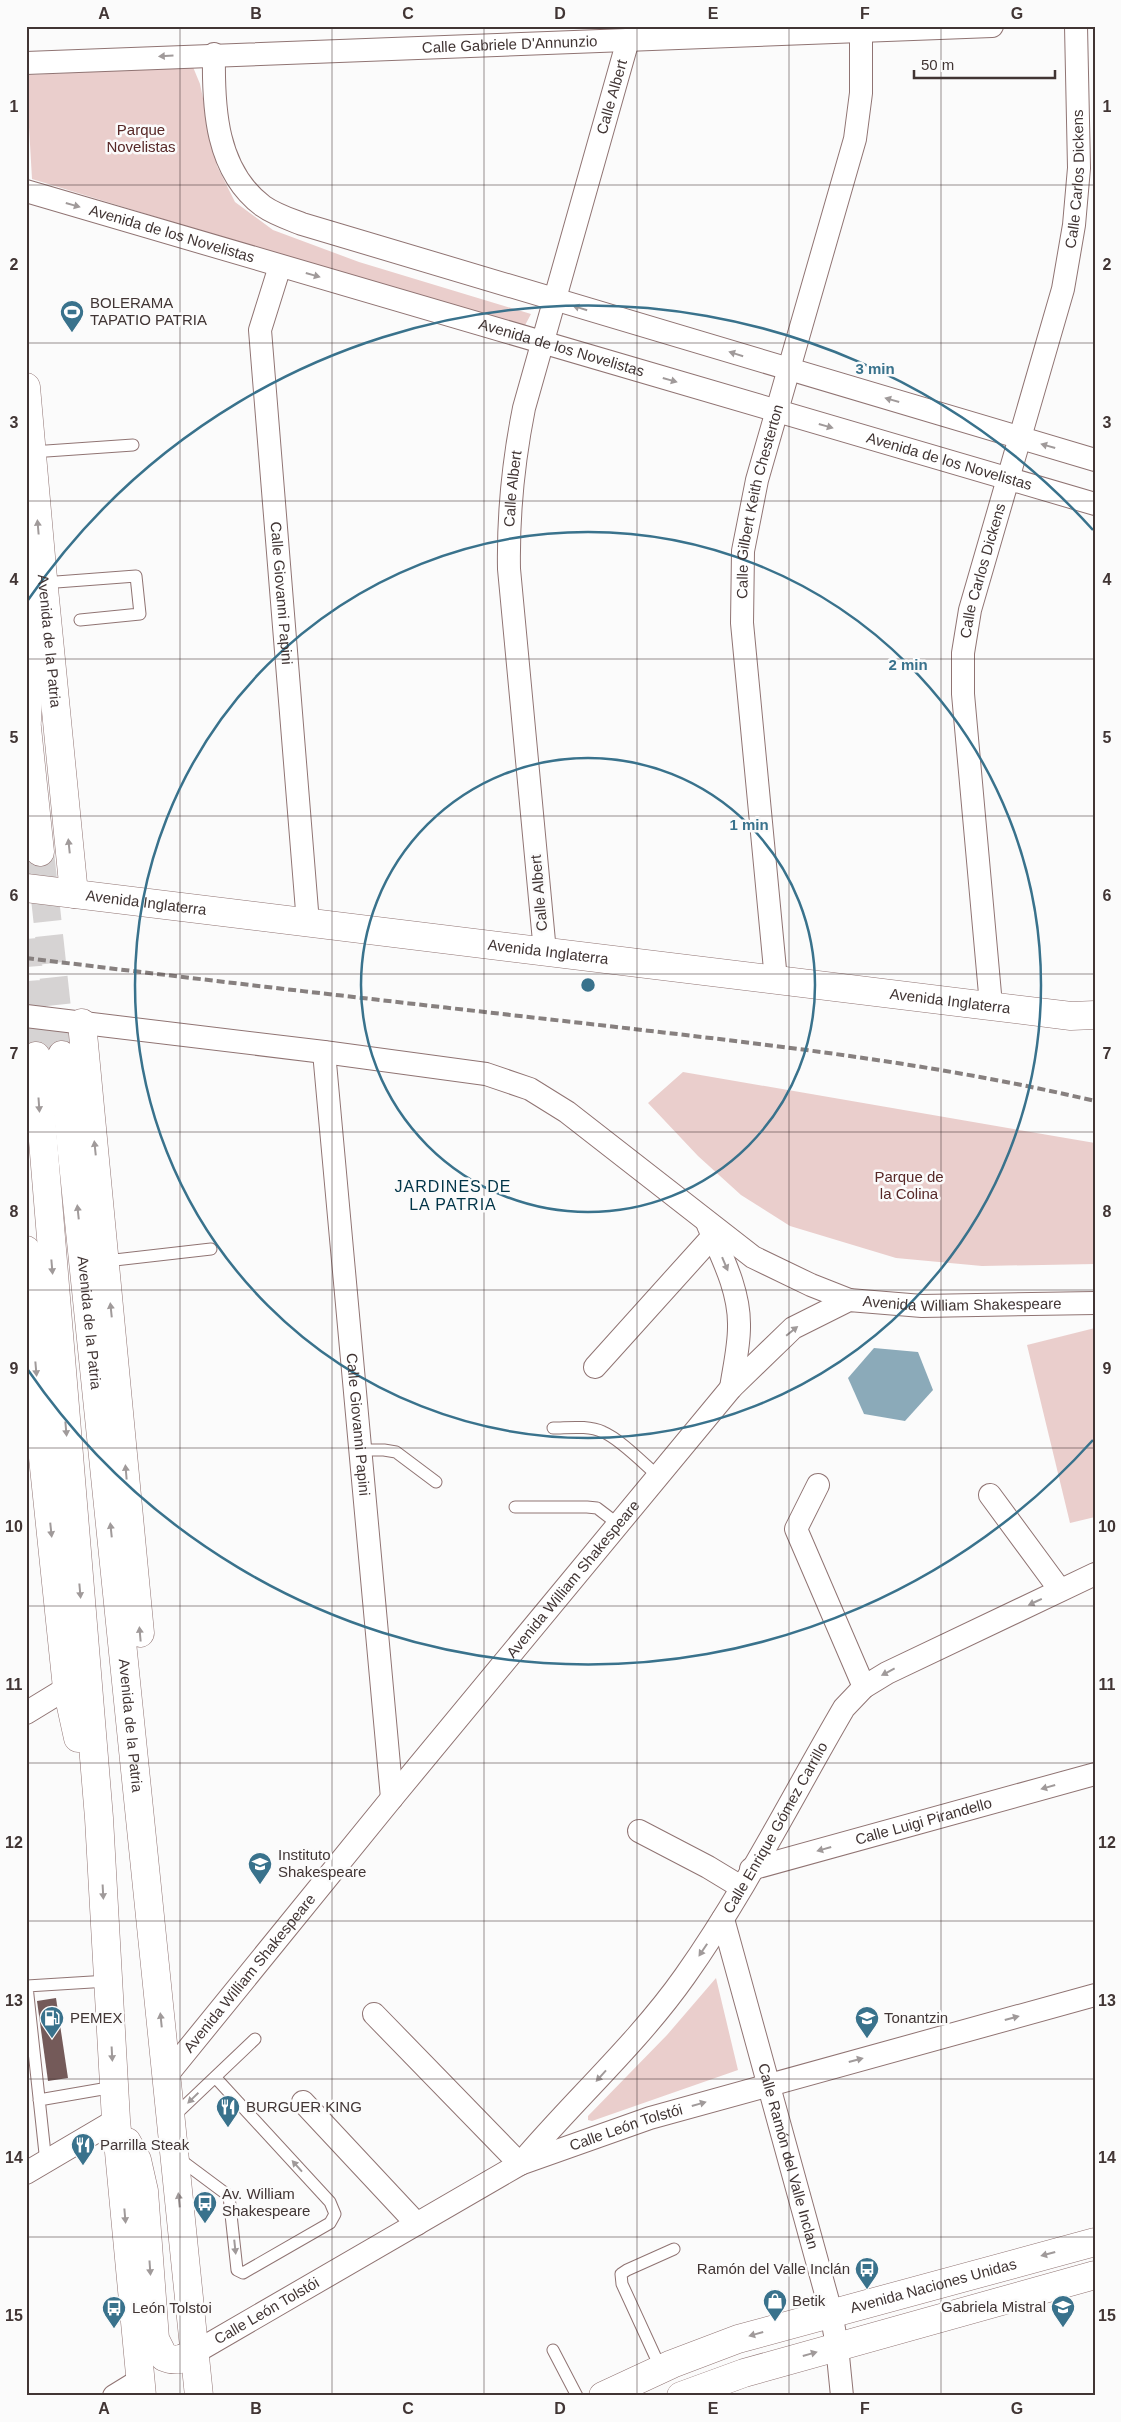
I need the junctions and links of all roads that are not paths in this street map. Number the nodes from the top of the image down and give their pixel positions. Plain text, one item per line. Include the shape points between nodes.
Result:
1 (992, 26) edge
2 (1076, 26) edge
3 (825, 30) edge
4 (861, 32) junction
5 (628, 40) junction
6 (214, 54) junction
7 (26, 62) edge
8 (26, 191) edge
9 (280, 266) junction
10 (555, 300) junction
11 (542, 342) junction
12 (789, 370) junction
13 (26, 387) edge
14 (777, 412) junction
15 (1020, 438) junction
16 (133, 445) dead end
17 (32, 452) junction
18 (1095, 460) edge
19 (1009, 480) junction
20 (1095, 504) edge
21 (26, 551) edge
22 (43, 583) junction
23 (80, 620) dead end
24 (26, 719) edge
25 (40, 852) tunnel mouth
26 (26, 888) edge
27 (74, 894) junction
28 (308, 923) junction
29 (545, 952) junction
30 (776, 980) junction
31 (991, 1005) junction
32 (26, 1016) edge
33 (1087, 1019) edge
34 (82, 1023) junction
35 (324, 1052) junction
36 (709, 1228) junction
37 (26, 1250) edge
38 (211, 1250) dead end
39 (106, 1261) junction
40 (849, 1300) junction
41 (1095, 1303) edge
42 (738, 1345) junction
43 (767, 1355) junction
44 (595, 1367) dead end
45 (731, 1388) junction
46 (553, 1428) dead end
47 (360, 1450) junction
48 (658, 1476) junction
49 (436, 1482) dead end
50 (818, 1485) dead end
51 (990, 1495) dead end
52 (514, 1507) dead end
53 (618, 1524) junction
54 (1095, 1574) edge
55 (1060, 1590) junction
56 (864, 1687) junction
57 (67, 1688) junction
58 (26, 1713) edge
59 (1095, 1774) edge
60 (392, 1798) junction
61 (640, 1832) dead end
62 (143, 1840) junction
63 (100, 1844) junction
64 (746, 1878) junction
65 (723, 1919) junction
66 (108, 1981) junction
67 (1095, 1995) edge
68 (374, 2014) dead end
69 (255, 2039) dead end
70 (167, 2075) junction
71 (215, 2077) junction
72 (767, 2084) junction
73 (114, 2087) junction
74 (39, 2100) junction
75 (303, 2102) dead end
76 (171, 2119) junction
77 (116, 2120) junction
78 (175, 2155) junction
79 (520, 2164) junction
80 (36, 2168) edge
81 (417, 2224) junction
82 (1095, 2242) edge
83 (674, 2249) dead end
84 (1095, 2275) edge
85 (831, 2312) junction
86 (837, 2346) junction
87 (553, 2350) dead end
88 (194, 2353) junction
89 (661, 2369) junction
90 (141, 2388) edge
91 (114, 2396) edge
92 (199, 2396) edge
93 (577, 2396) edge
94 (603, 2396) edge
95 (681, 2396) edge
96 (842, 2396) edge

1 - 4 street, Calle Gabriele D'Annunzio
2 - 15 street, Calle Carlos Dickens via 1079,168 1074,226 1063,289
3 - 4 street, Calle Gabriele D'Annunzio
3 - 5 street, Calle Gabriele D'Annunzio
4 - 12 street, Calle Gilbert Keith Chesterton via 855,139
5 - 6 street, Calle Gabriele D'Annunzio
5 - 10 street, Calle Albert
6 -> 7 street, Calle Gabriele D'Annunzio
6 - 10 street via 223,150 243,189 264,207 302,224
8 -> 9 street, Avenida de los Novelistas
9 -> 11 street, Avenida de los Novelistas
9 - 28 street, Calle Giovanni Papini via 260,330
10 - 11 street, Calle Albert
12 -> 10 street
11 -> 14 street, Avenida de los Novelistas
11 - 29 street, Calle Albert via 524,408 508,520 509,569
12 - 14 street, Calle Gilbert Keith Chesterton
15 -> 12 street
13 - 17 main road, Avenida de la Patria
14 -> 19 street, Avenida de los Novelistas
14 - 30 street, Calle Gilbert Keith Chesterton via 757,480 743,551 742,614
18 -> 15 street
15 - 19 street, Calle Carlos Dickens
16 - 17 lane
22 -> 17 main road, Avenida de la Patria
19 - 20 street, Avenida de los Novelistas
19 - 31 street, Calle Carlos Dickens via 970,610 963,653 963,694
21 - 24 main road via 32,630
22 - 23 lane via 136,576 140,614
27 -> 22 main road, Avenida de la Patria
24 - 25 main road
26 - 27 main road, Avenida Inglaterra
27 - 28 main road, Avenida Inglaterra
28 - 29 main road, Avenida Inglaterra
29 - 30 main road, Avenida Inglaterra
30 - 31 main road, Avenida Inglaterra
31 - 33 main road, Avenida Inglaterra
32 - 34 street
34 - 35 street
39 -> 34 main road
35 - 36 street via 486,1074 530,1089 567,1112
35 - 47 street, Calle Giovanni Papini
36 - 40 street via 753,1257
36 -> 42 street via 731,1279 739,1325
36 - 44 street
37 -> 57 main road via 39,1461
38 - 39 lane
62 -> 39 main road via 145,1690
40 - 41 street, Avenida William Shakespeare via 922,1306
43 -> 40 street, Avenida William Shakespeare via 793,1328
42 - 43 street via 750,1362
42 - 45 street
43 - 45 street, Avenida William Shakespeare
45 - 48 street, Avenida William Shakespeare
46 - 48 lane via 589,1428 604,1432
47 - 49 lane via 396,1452
47 - 60 street, Calle Giovanni Papini
48 - 53 street, Avenida William Shakespeare
50 - 56 street via 796,1529
51 - 55 street
52 - 53 lane via 587,1506 598,1508
53 - 60 street, Avenida William Shakespeare
54 - 55 street, Calle Enrique Gómez Carrillo
55 -> 56 street, Calle Enrique Gómez Carrillo
56 - 64 street, Calle Enrique Gómez Carrillo via 844,1708
57 - 58 street
57 - 63 main road
59 -> 64 street, Calle Luigi Pirandello
60 - 70 street, Avenida William Shakespeare
61 - 64 street
62 -> 63 main road, Avenida de la Patria via 49,1056
70 -> 62 main road, Avenida de la Patria
63 -> 66 main road, Avenida de la Patria
64 - 65 street, Calle Enrique Gómez Carrillo
65 - 72 street, Calle Ramón del Valle Inclan
65 -> 79 street, Calle Enrique Gómez Carrillo via 684,1977 624,2051
66 -> 73 main road, Avenida de la Patria
66 - 74 lane via 27,1986
72 -> 67 street, Calle León Tolstói
68 - 79 street
69 - 71 lane
70 - 76 main road, Avenida de la Patria
71 -> 76 lane
78 -> 71 lane via 229,2196 238,2270 243,2273 330,2223 335,2214 330,2202
79 -> 72 street, Calle León Tolstói via 650,2118
72 - 85 street, Calle Ramón del Valle Inclan
73 - 74 lane
73 - 77 main road, Avenida de la Patria
74 - 80 lane
75 - 81 street
76 - 78 main road, Avenida de la Patria
77 - 80 street
77 -> 88 main road via 137,2160 144,2191 158,2349 164,2358 172,2361
77 -> 90 main road, Avenida de la Patria
88 -> 78 main road, Avenida de la Patria
79 - 81 street, Calle León Tolstói
81 - 88 street, Calle León Tolstói
82 -> 85 main road, Avenida Naciones Unidas
83 - 89 lane via 621,2274 622,2284
84 - 86 main road
85 - 86 street, Calle Ramón del Valle Inclan
85 -> 89 main road, Avenida Naciones Unidas via 738,2339
95 -> 86 main road via 744,2373
86 - 96 street, Calle Ramón del Valle Inclan
87 - 93 lane
88 - 92 main road, Avenida de la Patria
89 - 94 main road, Avenida Naciones Unidas
90 - 91 street

